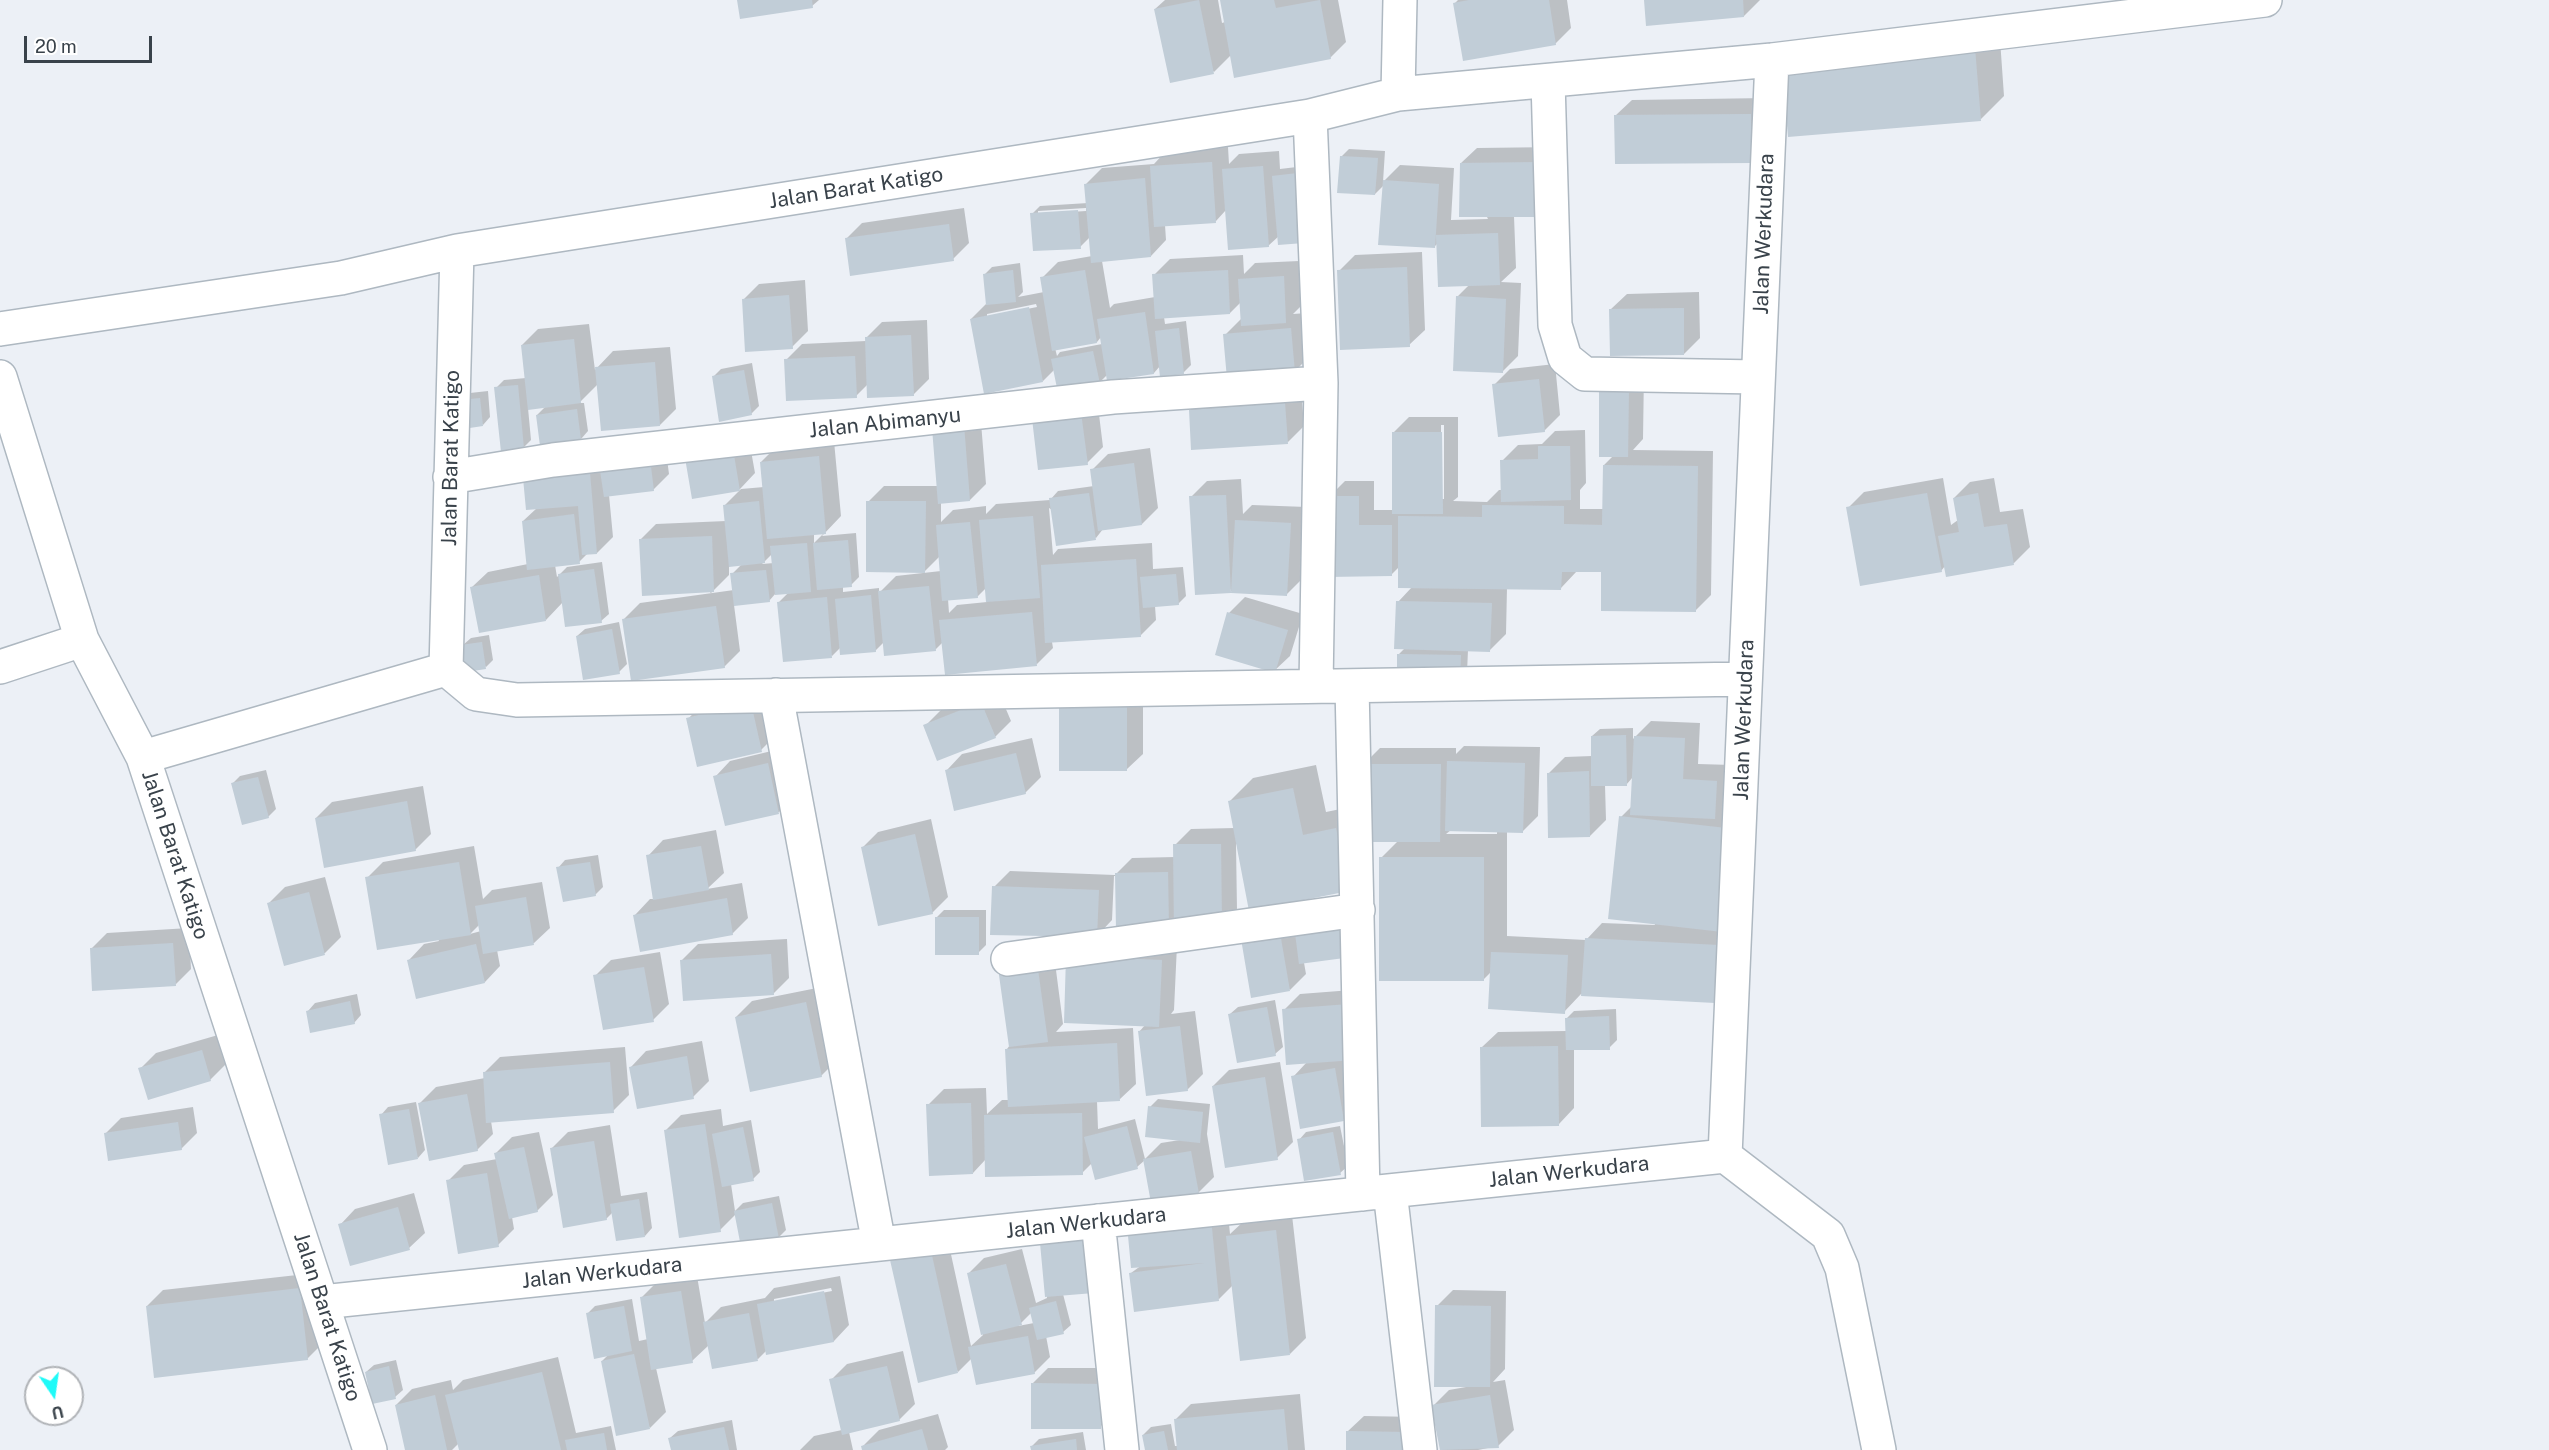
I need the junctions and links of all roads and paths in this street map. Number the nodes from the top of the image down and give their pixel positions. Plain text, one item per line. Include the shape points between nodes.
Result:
1 (1400, 0) edge
2 (2265, 0) edge
3 (1772, 60) junction
4 (1548, 81) junction
5 (1398, 94) junction
6 (1310, 116) junction
7 (456, 251) junction
8 (0, 329) edge
9 (0, 377) edge
10 (1758, 377) junction
11 (1321, 383) junction
12 (450, 477) junction
13 (82, 640) junction
14 (0, 668) edge
15 (446, 669) junction
16 (1745, 679) junction
17 (1316, 686) junction
18 (1352, 686) junction
19 (776, 696) junction
20 (143, 757) junction
21 (1358, 910) junction
22 (1008, 959) dead end
23 (1725, 1156) junction
24 (1377, 1193) junction
25 (1098, 1221) junction
26 (879, 1244) junction
27 (322, 1302) junction
28 (370, 1450) edge
29 (1122, 1450) edge
30 (1420, 1450) edge
31 (1879, 1450) edge

1 - 5 street
2 - 3 street, Jalan Barat Katigo
3 - 4 street, Jalan Barat Katigo
3 - 10 street, Jalan Werkudara
4 - 5 street, Jalan Barat Katigo
4 - 10 street via 1555,325 1565,358 1585,374
5 - 6 street, Jalan Barat Katigo
6 - 7 street, Jalan Barat Katigo
6 - 11 street
7 - 8 street via 340,278
7 - 12 street, Jalan Barat Katigo
9 - 13 street
10 - 16 street, Jalan Werkudara
11 - 12 street, Jalan Abimanyu via 1113,397 553,460
11 - 17 street
12 - 15 street, Jalan Barat Katigo
13 - 14 street
13 - 20 street
15 - 19 street via 476,694 517,700
15 - 20 street, Jalan Barat Katigo
16 - 18 street
16 - 23 street, Jalan Werkudara
17 - 18 street
17 - 19 street
18 - 21 street
19 - 26 street
20 - 27 street, Jalan Barat Katigo
21 - 22 street
21 - 24 street
23 - 24 street, Jalan Werkudara
23 - 31 street via 1828,1235 1842,1268
24 - 25 street, Jalan Werkudara
24 - 30 street
25 - 26 street, Jalan Werkudara
25 - 29 street
26 - 27 street, Jalan Werkudara
27 - 28 street, Jalan Barat Katigo

